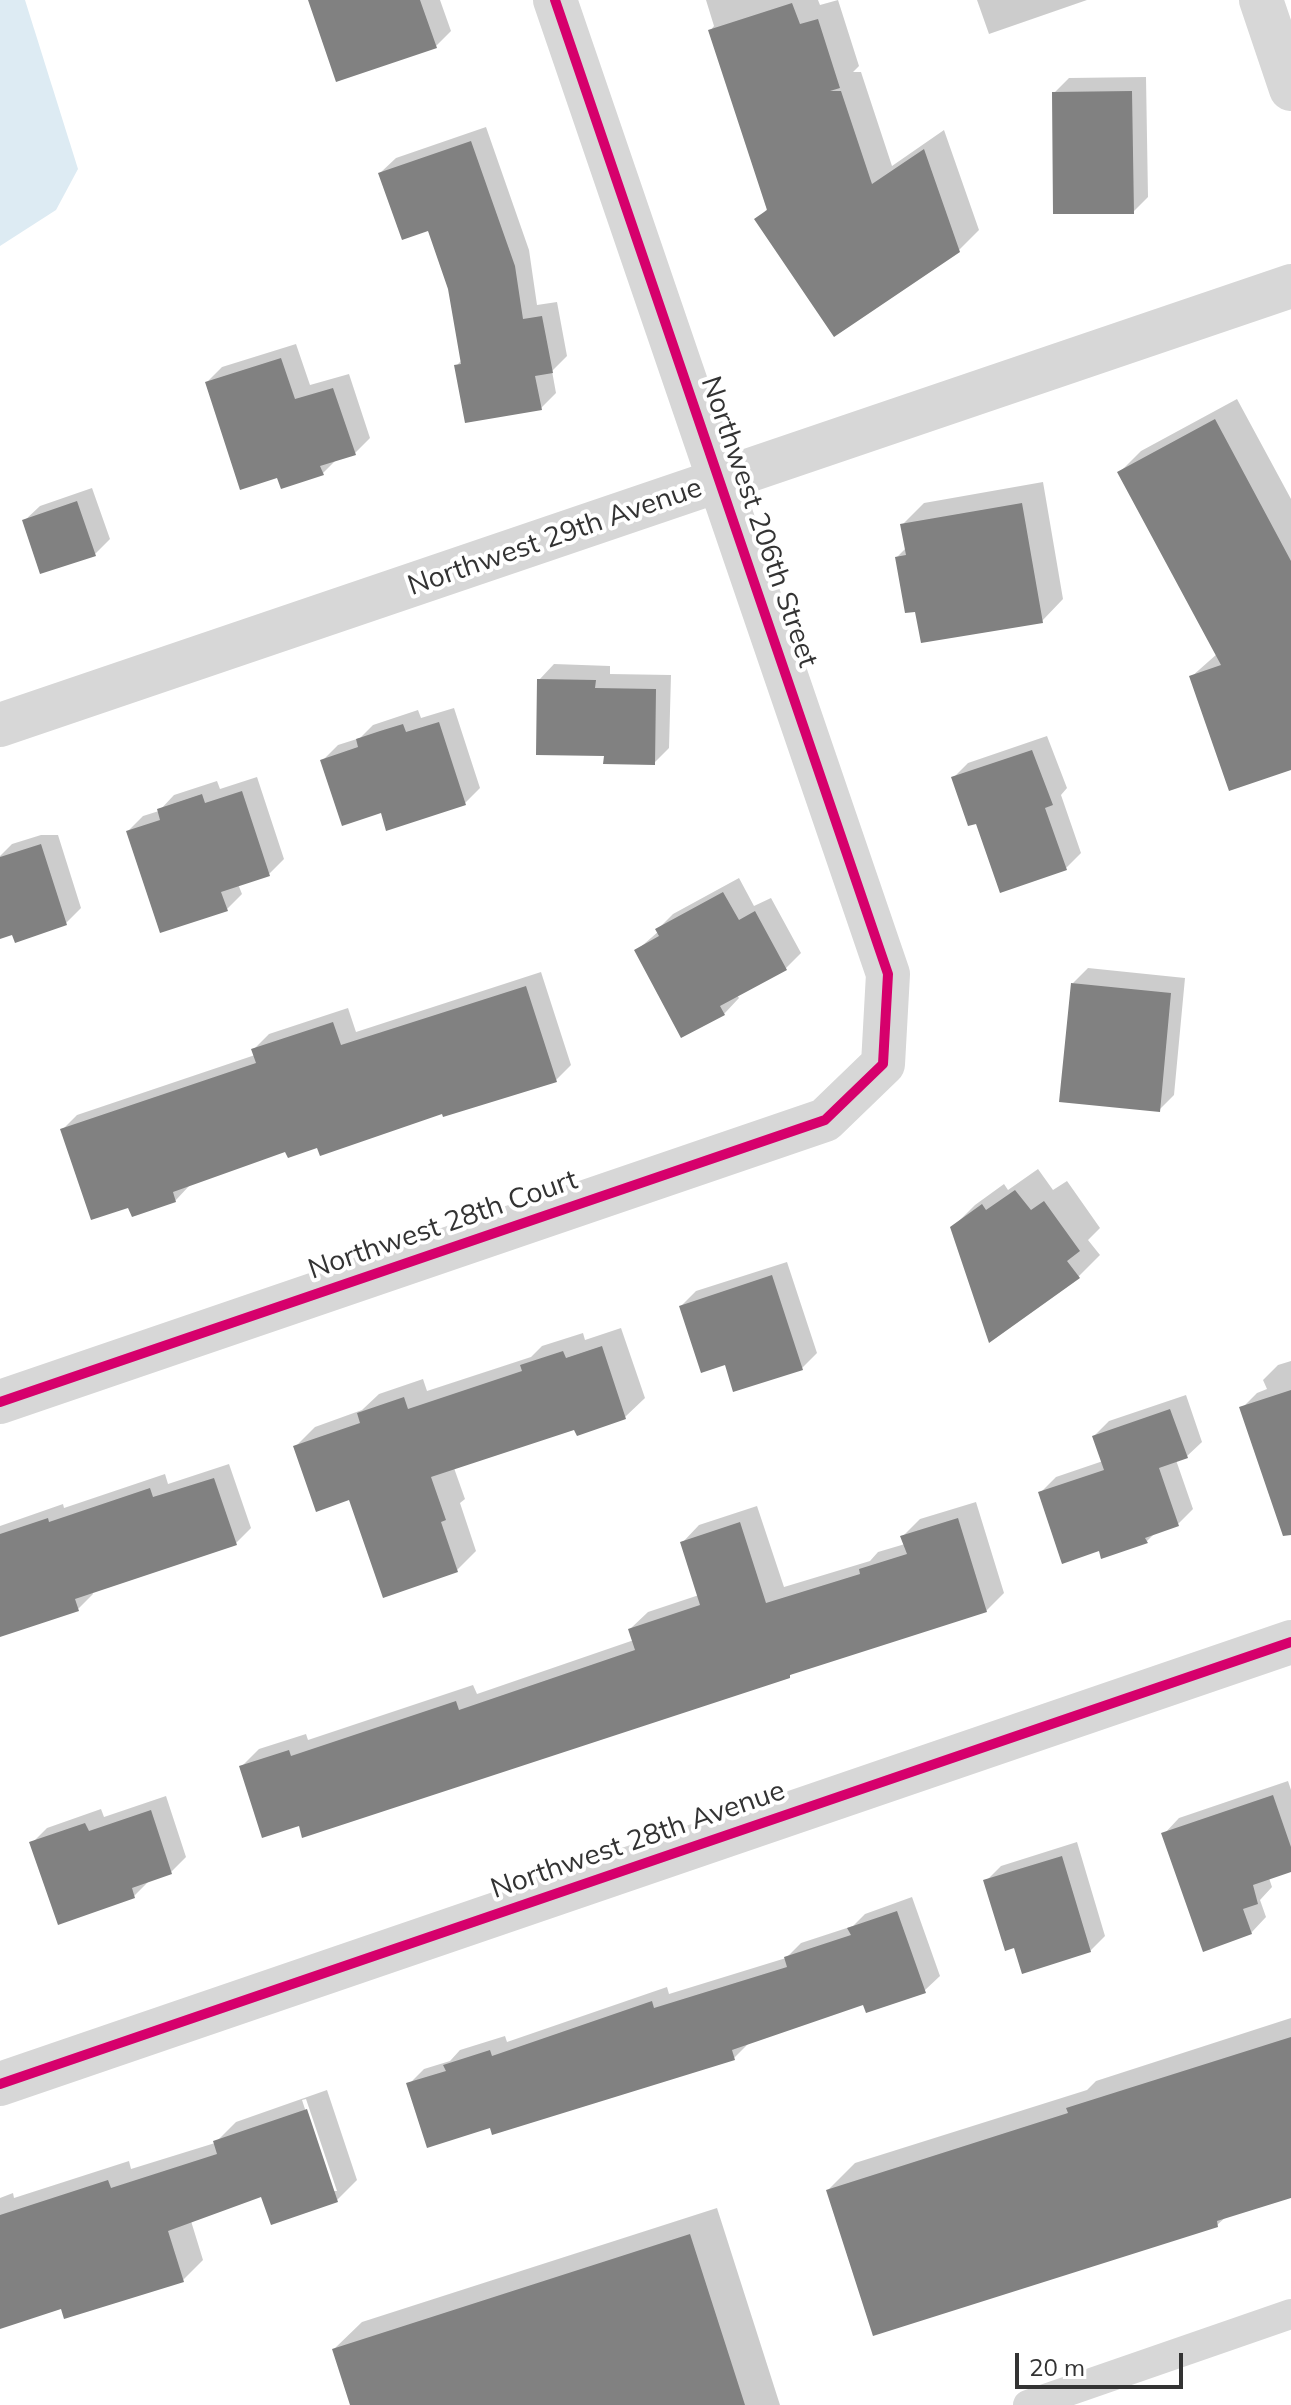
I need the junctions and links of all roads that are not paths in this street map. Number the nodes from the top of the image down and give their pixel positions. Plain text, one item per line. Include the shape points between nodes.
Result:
1 (555, 0) edge
2 (1261, 0) edge
3 (1291, 89) edge
4 (1291, 286) edge
5 (720, 481) junction
6 (0, 725) edge
7 (883, 1064) joint
8 (0, 1402) edge
9 (1291, 1642) edge
10 (0, 2084) edge
11 (1291, 2314) edge
12 (1028, 2405) edge

1 - 5 street, Northwest 206th Street
2 - 3 street
4 - 5 street, Northwest 29th Avenue
5 - 6 street, Northwest 29th Avenue
5 - 7 street, Northwest 206th Street via 888,974
7 - 8 street, Northwest 28th Court via 825,1120
9 - 10 street, Northwest 28th Avenue
11 - 12 lane

